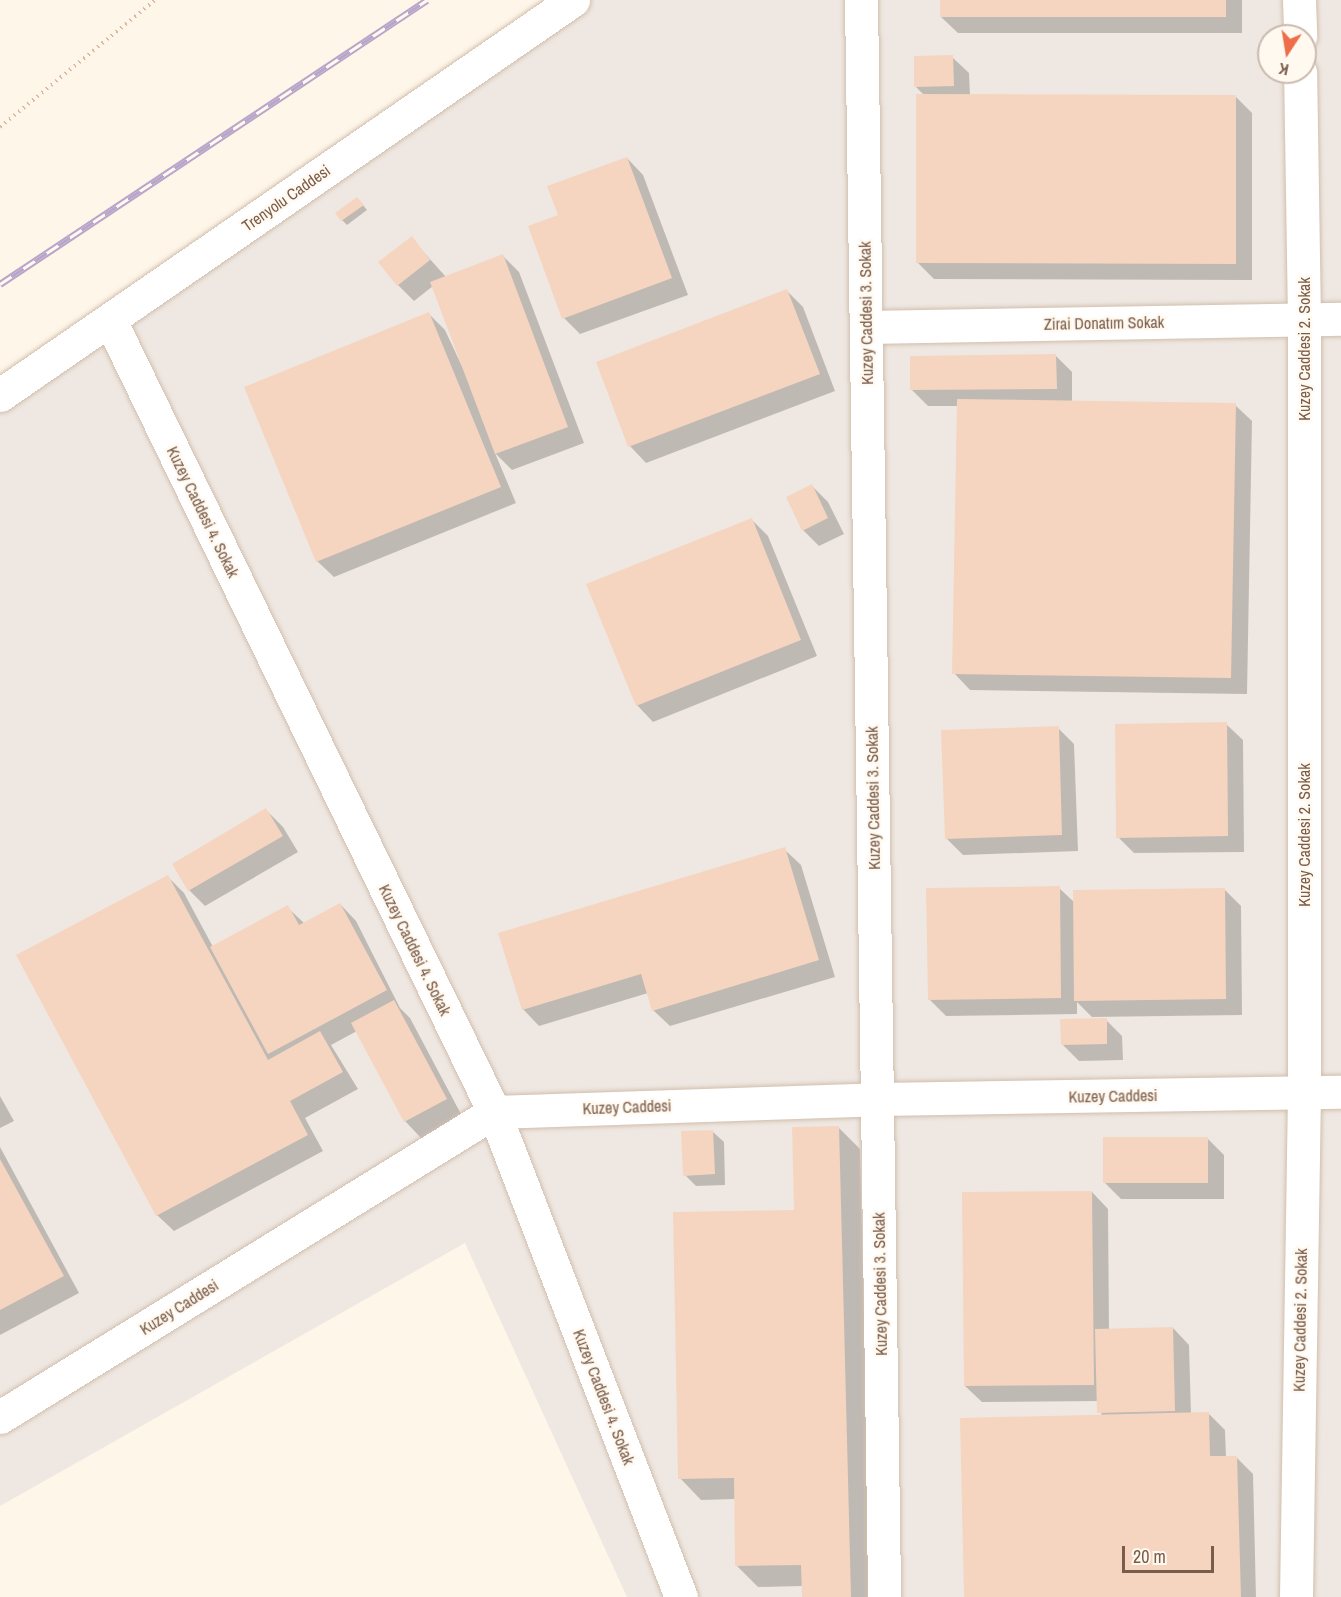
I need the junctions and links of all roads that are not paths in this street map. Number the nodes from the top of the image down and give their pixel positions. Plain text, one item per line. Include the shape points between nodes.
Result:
1 (573, 0) edge
2 (861, 0) edge
3 (1299, 0) edge
4 (1300, 24) edge
5 (1300, 84) edge
6 (110, 320) junction
7 (1304, 320) junction
8 (1341, 320) edge
9 (867, 327) junction
10 (0, 396) edge
11 (1341, 1092) edge
12 (1304, 1093) junction
13 (878, 1099) junction
14 (494, 1112) junction
15 (0, 1417) edge
16 (681, 1597) edge
17 (884, 1597) edge
18 (1296, 1597) edge

1 - 6 street, Trenyolu Caddesi
2 - 9 street, Kuzey Caddesi 3. Sokak
3 - 4 street
5 - 7 street, Kuzey Caddesi 2. Sokak
6 - 10 street, Trenyolu Caddesi
6 - 14 street, Kuzey Caddesi 4. Sokak
7 - 8 street, Zirai Donatım Sokak
7 - 9 street, Zirai Donatım Sokak
7 - 12 street, Kuzey Caddesi 2. Sokak
9 - 13 street, Kuzey Caddesi 3. Sokak
11 - 12 street, Kuzey Caddesi
12 - 13 street, Kuzey Caddesi
12 - 18 street, Kuzey Caddesi 2. Sokak
13 - 14 street, Kuzey Caddesi
13 - 17 street, Kuzey Caddesi 3. Sokak
14 - 15 street, Kuzey Caddesi
14 - 16 street, Kuzey Caddesi 4. Sokak

